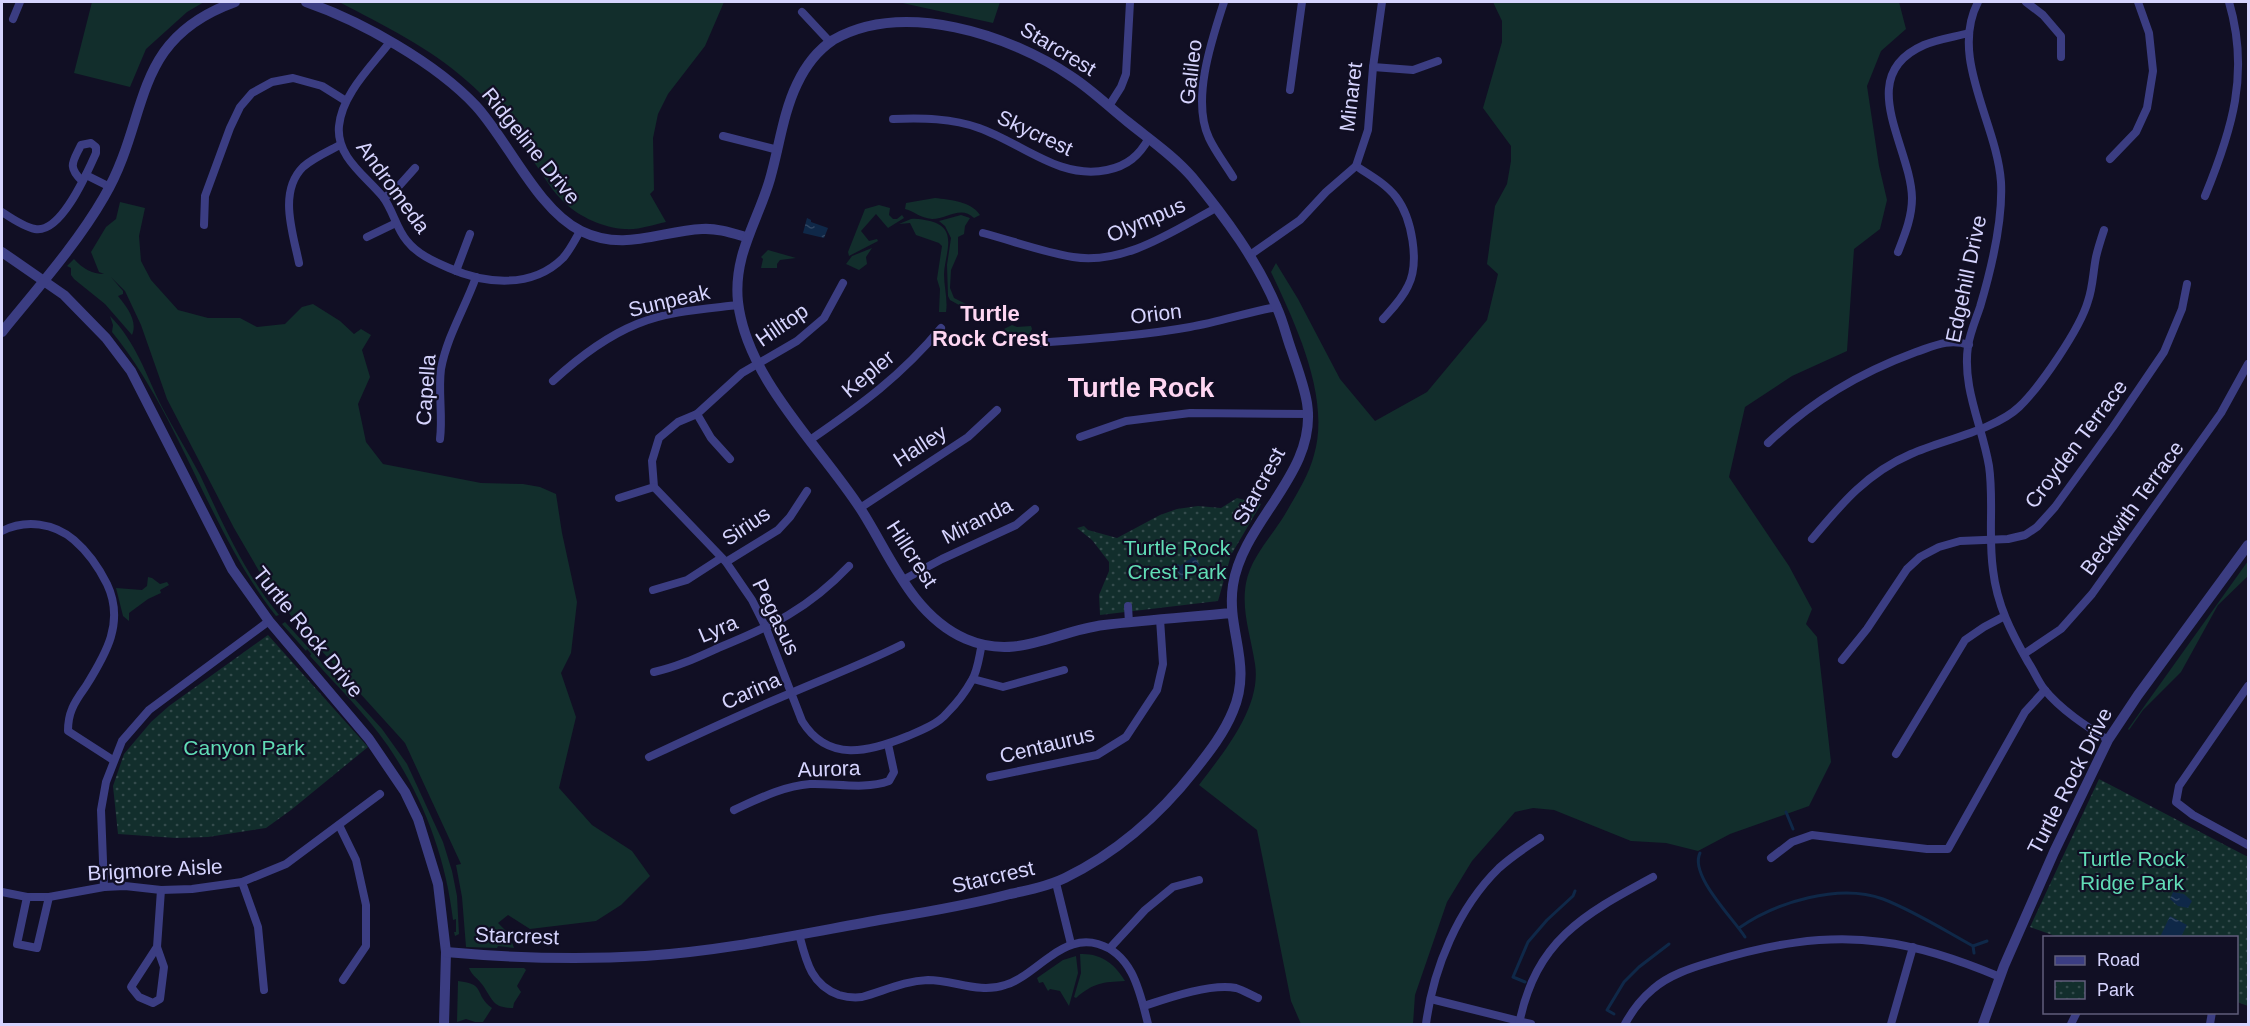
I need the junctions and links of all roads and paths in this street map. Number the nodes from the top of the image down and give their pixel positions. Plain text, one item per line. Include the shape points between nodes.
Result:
1 (20, 2) edge
2 (235, 2) edge
3 (306, 2) edge
4 (1131, 2) edge
5 (1224, 2) edge
6 (1302, 2) edge
7 (1382, 2) edge
8 (1978, 2) edge
9 (2026, 2) edge
10 (2138, 2) edge
11 (2229, 2) edge
12 (802, 12) dead end
13 (13, 19) dead end
14 (1969, 33) junction
15 (390, 42) junction
16 (830, 42) junction
17 (2061, 57) dead end
18 (1438, 61) dead end
19 (1372, 67) junction
20 (1290, 90) dead end
21 (346, 100) junction
22 (1109, 106) junction
23 (893, 119) dead end
24 (723, 136) dead end
25 (1149, 138) junction
26 (340, 145) junction
27 (778, 150) junction
28 (2110, 159) dead end
29 (1356, 166) junction
30 (415, 168) dead end
31 (1233, 177) dead end
32 (110, 186) junction
33 (2205, 196) dead end
34 (384, 198) junction
35 (1216, 208) junction
36 (2, 212) edge
37 (396, 224) junction
38 (204, 225) dead end
39 (2104, 230) dead end
40 (580, 231) junction
41 (983, 233) dead end
42 (470, 234) dead end
43 (367, 237) dead end
44 (746, 237) junction
45 (2, 252) edge
46 (1898, 252) dead end
47 (1250, 255) junction
48 (299, 262) dead end
49 (456, 271) junction
50 (476, 277) junction
51 (44, 280) junction
52 (843, 284) dead end
53 (2187, 284) dead end
54 (738, 305) junction
55 (1277, 308) junction
56 (1383, 319) dead end
57 (941, 328) dead end
58 (2, 332) edge
59 (1037, 343) dead end
60 (1968, 345) junction
61 (758, 364) junction
62 (2248, 364) edge
63 (553, 381) dead end
64 (997, 410) dead end
65 (697, 414) junction
66 (1309, 414) junction
67 (1979, 429) junction
68 (1080, 437) dead end
69 (440, 439) dead end
70 (810, 440) junction
71 (1768, 443) dead end
72 (730, 459) dead end
73 (654, 487) junction
74 (807, 491) dead end
75 (619, 498) dead end
76 (860, 508) junction
77 (1035, 509) dead end
78 (2, 531) edge
79 (1812, 539) dead end
80 (1991, 540) junction
81 (2248, 545) edge
82 (724, 560) junction
83 (849, 566) dead end
84 (903, 580) junction
85 (653, 590) dead end
86 (1128, 606) dead end
87 (1232, 613) junction
88 (2003, 617) junction
89 (1161, 619) junction
90 (269, 621) junction
91 (1129, 622) junction
92 (766, 628) junction
93 (901, 645) dead end
94 (982, 645) junction
95 (2024, 654) junction
96 (1842, 660) dead end
97 (1064, 670) dead end
98 (654, 672) dead end
99 (973, 679) junction
100 (2248, 686) edge
101 (2044, 690) junction
102 (791, 693) junction
103 (2108, 740) junction
104 (888, 744) junction
105 (1896, 754) dead end
106 (649, 757) dead end
107 (113, 760) junction
108 (990, 777) dead end
109 (380, 794) dead end
110 (734, 810) dead end
111 (339, 825) junction
112 (1540, 838) dead end
113 (2248, 845) edge
114 (1771, 858) dead end
115 (1653, 877) dead end
116 (1199, 880) dead end
117 (242, 882) junction
118 (1056, 883) junction
119 (104, 887) junction
120 (161, 890) junction
121 (2, 892) edge
122 (27, 897) junction
123 (49, 897) junction
124 (799, 934) junction
125 (1071, 944) junction
126 (157, 947) junction
127 (1913, 947) junction
128 (1110, 948) junction
129 (446, 952) junction
130 (2000, 977) junction
131 (343, 980) dead end
132 (264, 990) dead end
133 (1258, 998) dead end
134 (1431, 999) junction
135 (1144, 1006) junction
136 (1519, 1023) edge
137 (444, 1024) edge
138 (1148, 1024) edge
139 (1426, 1024) edge
140 (1531, 1024) edge
141 (1625, 1024) edge
142 (1892, 1024) edge
143 (1983, 1024) edge

1 - 13 street
2 - 32 street via 211,10 189,24 164,51 151,72
3 - 15 street, Ridgeline Drive via 329,9
4 - 22 street via 1126,74
5 - 31 street, Galileo via 1210,43 1202,102 1208,136
6 - 20 street
7 - 19 street, Minaret
8 - 14 street, Edgehill Drive
9 - 17 street via 2061,36
10 - 28 street via 2149,33 2153,71 2147,108 2136,132
11 - 33 street via 2241,61 2238,105
12 - 16 street
14 - 46 street via 1925,45 1899,63 1891,75 1887,91 1889,108 1912,196 1909,222
14 - 60 street, Edgehill Drive via 1970,64 1996,147 2001,183 1995,242
15 - 21 street, Andromeda
15 - 40 street, Ridgeline Drive via 445,78 475,105 553,210
16 - 22 street, Starcrest via 883,18 914,17 962,27 1003,39 1040,57
16 - 27 street, Starcrest via 805,68 793,93
18 - 19 street via 1413,70
19 - 29 street, Minaret via 1368,130
21 - 26 street, Andromeda via 339,129
21 - 38 street via 322,86 293,78 272,82 252,93 230,128 205,196
22 - 25 street, Starcrest
23 - 25 street, Skycrest via 951,120 978,127 1048,162 1097,172 1133,160
24 - 27 street
25 - 35 street, Starcrest via 1185,169
26 - 34 street, Andromeda
26 - 48 street via 304,166 294,181 289,215
27 - 44 street, Starcrest via 768,189
29 - 47 street via 1300,220
29 - 56 street via 1397,198 1413,245 1415,260 1409,284
30 - 34 street
32 - 36 street via 84,178 63,212 45,228 35,229
32 - 51 street
34 - 37 street, Andromeda
35 - 41 street, Olympus via 1126,253 1098,258 1065,255
35 - 47 street, Starcrest
37 - 43 street
37 - 49 street, Andromeda via 407,242 421,254
39 - 67 street via 2080,323 2018,408
40 - 44 street, Ridgeline Drive via 616,240 641,240 703,228
40 - 50 street, Andromeda via 564,257 532,278 510,282
42 - 49 street
44 - 54 street, Hillcrest
45 - 51 street, Turtle Rock Drive
47 - 55 street, Starcrest
49 - 50 street, Andromeda
50 - 69 street, Capella via 447,343 441,371
51 - 58 street
51 - 90 street, Turtle Rock Drive via 106,338 131,371 232,569
52 - 61 street, Hilltop via 824,318 797,341
53 - 80 street, Croyden Terrace via 2182,309 2164,352 2055,507 2025,535
54 - 61 street, Hillcrest
54 - 63 street, Sunpeak via 639,323 593,347
55 - 59 street, Orion via 1194,327
55 - 66 street, Starcrest
57 - 70 street, Kepler via 894,378
60 - 67 street, Edgehill Drive via 1969,389
60 - 71 street via 1951,341 1939,344 1853,380 1788,424
61 - 65 street via 742,373
61 - 70 street, Hillcrest
62 - 95 street, Beckwith Terrace via 2221,413 2092,594 2061,628
64 - 76 street, Halley via 968,437
65 - 72 street
65 - 73 street via 678,422 659,438 652,461
66 - 68 street via 1190,413 1126,421
66 - 87 street, Starcrest via 1295,469 1238,564
67 - 79 street via 1883,467 1862,483
67 - 80 street, Edgehill Drive via 1989,466
70 - 76 street, Hillcrest
73 - 75 street
73 - 82 street, Pegasus
74 - 82 street, Sirius via 778,530
76 - 84 street, Hillcrest
77 - 84 street, Miranda via 1016,525
78 - 107 street via 16,525 54,528 78,544 101,572 114,604 114,630 105,654 72,707 68,731
80 - 88 street, Edgehill Drive via 1996,595
80 - 96 street, Croyden Terrace via 1960,541 1920,557 1907,569
81 - 103 street, Turtle Rock Drive
82 - 85 street, Sirius via 669,587
82 - 92 street, Pegasus
83 - 92 street, Lyra via 818,597
84 - 94 street, Hillcrest via 930,615
86 - 91 street
87 - 89 street, Hillcrest
87 - 118 street, Starcrest via 1242,665 1238,701 1221,736 1150,822 1094,863
88 - 95 street, Edgehill Drive
88 - 105 street via 1965,640
89 - 91 street, Hillcrest
89 - 108 street, Centaurus via 1163,664 1157,690 1126,737 1097,755
90 - 107 street via 149,710 122,741
90 - 129 street, Turtle Rock Drive via 369,738 405,792 418,819 438,884
91 - 94 street, Hillcrest via 1093,626 1019,647
92 - 98 street, Lyra
92 - 102 street, Pegasus
93 - 102 street, Carina
94 - 99 street, Pegasus
95 - 101 street, Edgehill Drive
97 - 99 street via 1003,687
99 - 104 street, Pegasus via 946,715
100 - 113 street via 2179,786 2176,802
101 - 103 street, Edgehill Drive
101 - 114 street via 2025,712 1948,849 1812,835 1792,842
102 - 104 street, Pegasus via 810,734 823,744 859,752
102 - 106 street, Carina
103 - 130 street, Turtle Rock Drive
104 - 110 street, Aurora via 894,772 889,781 875,786 807,784 779,790
107 - 119 street via 101,810
109 - 111 street, Brigmore Aisle
111 - 117 street, Brigmore Aisle via 286,864
111 - 131 street via 357,860 366,905 366,946
112 - 134 street via 1499,868 1464,913 1444,953
115 - 136 street via 1603,904 1562,935 1538,968
116 - 128 street via 1173,887 1145,909
117 - 120 street, Brigmore Aisle
117 - 132 street via 258,927
118 - 124 street, Starcrest via 919,914
118 - 125 street
119 - 120 street, Brigmore Aisle
119 - 123 street, Brigmore Aisle
120 - 126 street
121 - 122 street, Brigmore Aisle
122 - 123 street, Brigmore Aisle
122 - 123 street via 17,944 37,948
124 - 125 street via 814,979 828,991 859,998 924,980 980,989 1005,985
124 - 129 street, Starcrest via 648,956 527,957
125 - 128 street via 1094,943
126 - 126 street via 164,967 160,999 153,1003 139,997 131,987
127 - 130 street
127 - 141 street via 1852,939 1758,948 1674,976 1638,1003
127 - 142 street
128 - 135 street via 1126,962
129 - 137 street, Turtle Rock Drive
130 - 143 street, Turtle Rock Drive
133 - 135 street via 1236,988 1206,990
134 - 136 street
134 - 139 street
135 - 138 street
136 - 140 street

